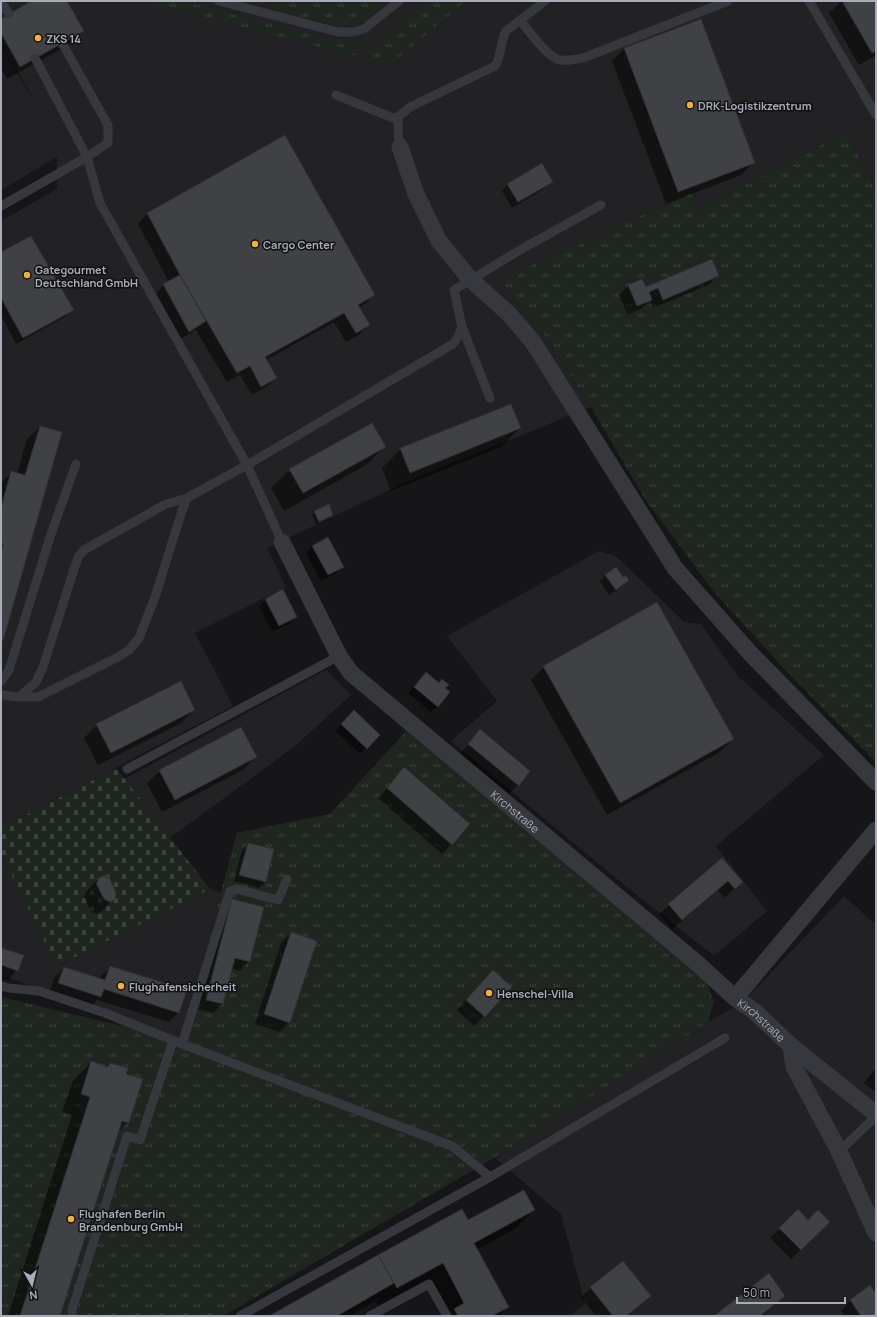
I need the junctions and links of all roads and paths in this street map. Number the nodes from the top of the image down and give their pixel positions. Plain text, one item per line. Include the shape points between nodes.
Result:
1 (219, 1) edge
2 (399, 1) edge
3 (545, 1) edge
4 (728, 1) edge
5 (809, 1) edge
6 (253, 5) edge
7 (520, 20) junction
8 (62, 43) dead end
9 (616, 44) junction
10 (610, 54) dead end
11 (35, 58) dead end
12 (336, 95) dead end
13 (876, 115) edge
14 (398, 120) junction
15 (400, 147) joint
16 (88, 157) junction
17 (1, 206) edge
18 (601, 206) dead end
19 (470, 279) junction
20 (462, 327) junction
21 (490, 398) dead end
22 (76, 464) dead end
23 (247, 466) junction
24 (187, 498) junction
25 (282, 542) joint
26 (339, 656) junction
27 (1, 681) edge
28 (1, 695) edge
29 (19, 698) junction
30 (127, 769) dead end
31 (876, 782) edge
32 (876, 830) edge
33 (287, 879) dead end
34 (1, 986) edge
35 (735, 998) junction
36 (725, 1038) dead end
37 (178, 1042) junction
38 (791, 1046) junction
39 (876, 1115) edge
40 (838, 1149) junction
41 (490, 1177) junction
42 (876, 1233) edge
43 (72, 1316) edge
44 (240, 1316) edge
45 (370, 1316) edge
46 (447, 1316) edge

1 - 6 lane
2 - 6 lane via 364,29 352,32 338,32
3 - 7 lane
4 - 9 lane
5 - 13 lane
7 - 9 lane via 552,56 560,60 583,58
7 - 14 lane via 506,31 495,66 410,107 398,117
8 - 16 lane via 108,126 108,143
9 - 10 lane
11 - 16 lane
12 - 14 lane
14 - 15 lane
15 - 19 street via 416,194 439,241
16 - 17 lane
16 - 23 lane via 100,203
18 - 19 lane
19 - 20 lane via 454,290
19 - 31 street via 509,314 533,342 675,568 750,653
20 - 21 lane
20 - 23 lane via 453,344
22 - 27 lane via 51,534 9,670
23 - 24 lane
23 - 25 lane
24 - 29 lane via 164,505 84,550 79,556 43,667 36,682
24 - 29 lane via 155,598 139,638 130,650 38,697
25 - 26 street, Kirchstraße
26 - 30 lane
26 - 35 street, Kirchstraße via 351,673 698,964
28 - 29 lane
32 - 35 street
33 - 37 lane via 278,900 237,888 230,891
34 - 37 lane via 39,991 105,1013
35 - 38 street, Kirchstraße via 754,1011
36 - 41 lane
37 - 41 lane via 452,1146
37 - 43 lane via 140,1140 127,1136
38 - 39 street, Kirchstraße
38 - 40 street, Kirchstraße via 794,1067
39 - 40 lane via 847,1144
40 - 42 street, Kirchstraße
41 - 44 lane
45 - 46 lane via 429,1284

